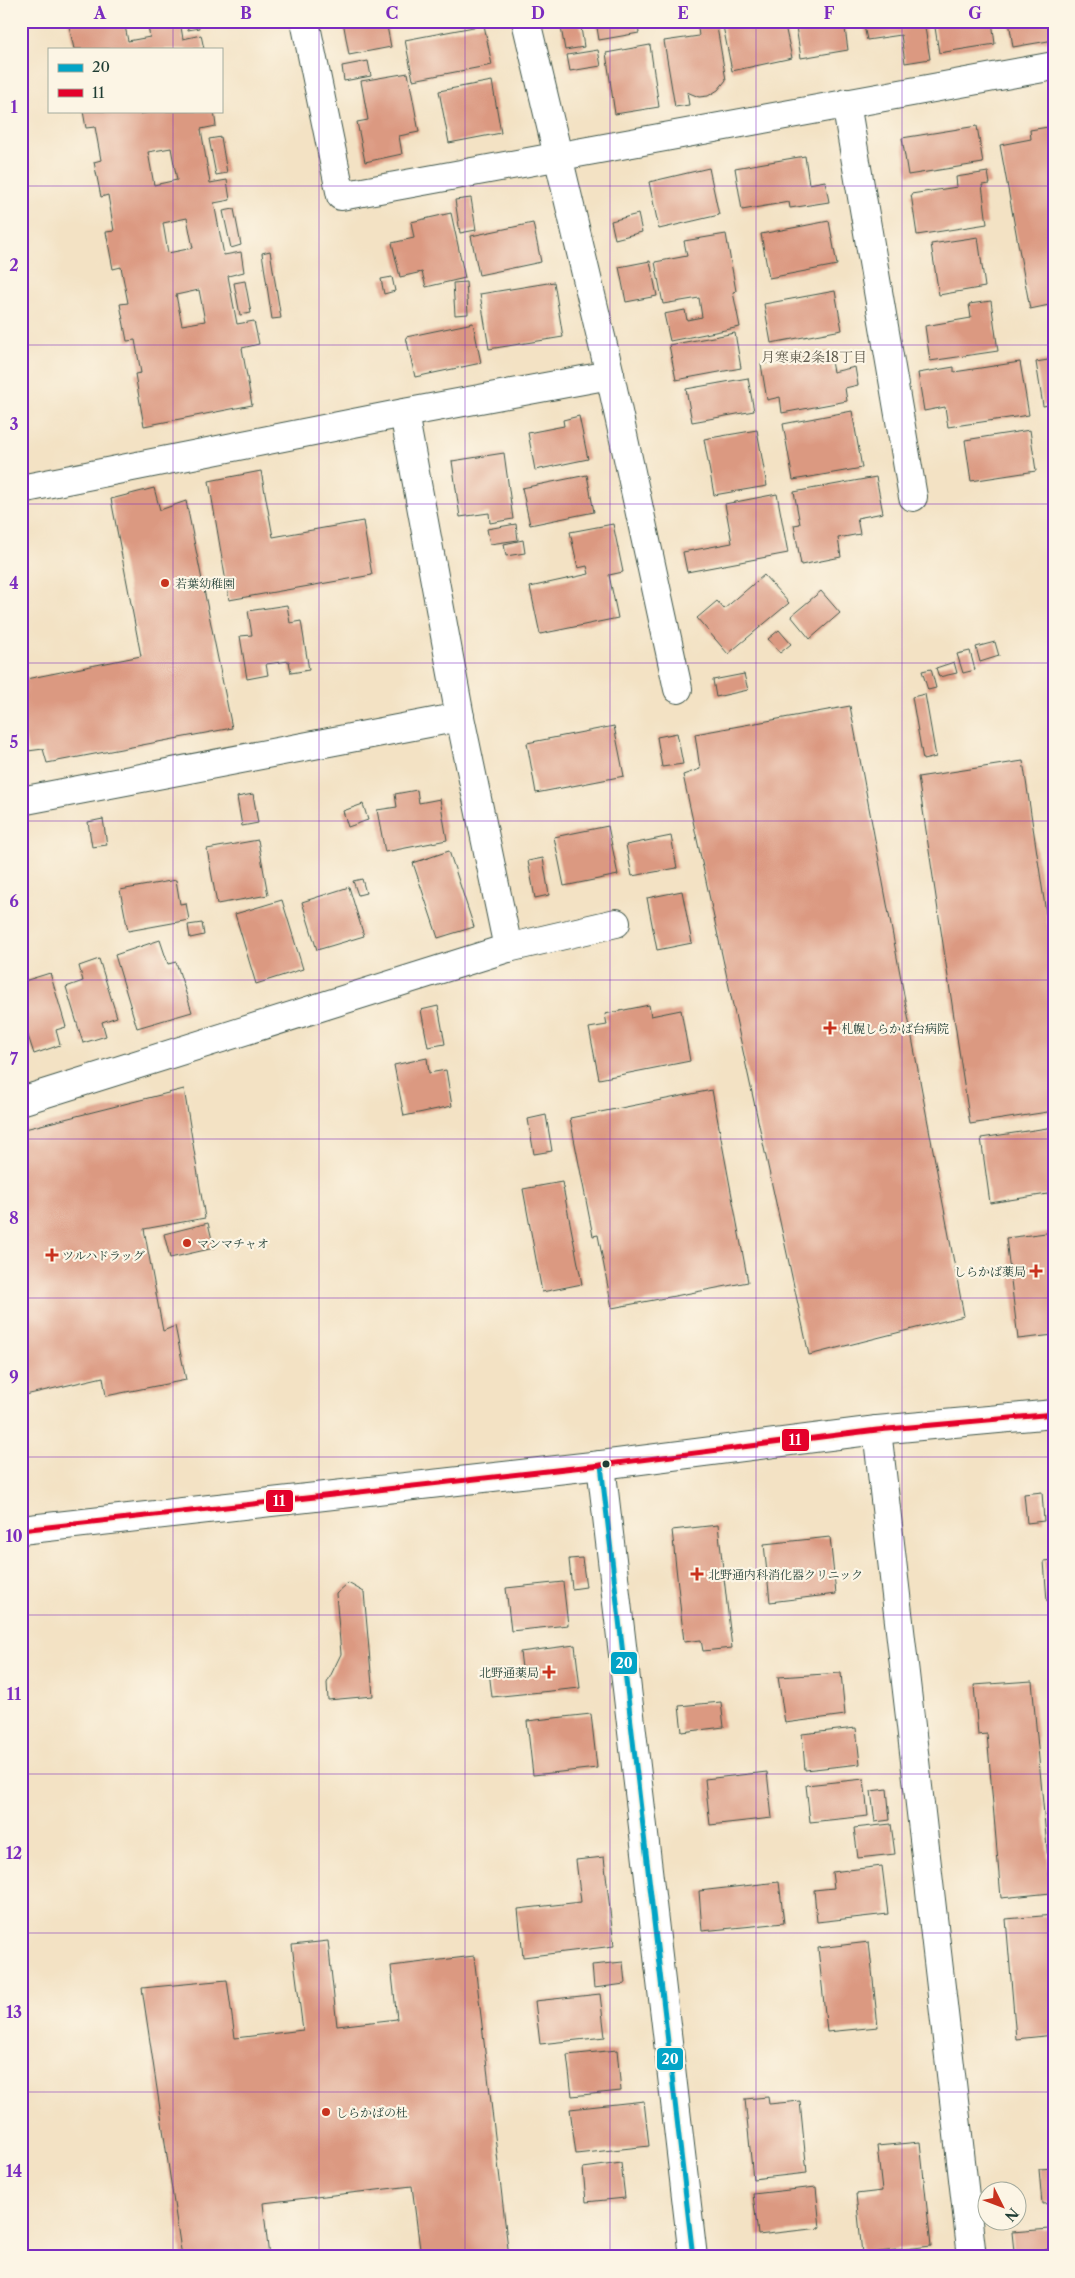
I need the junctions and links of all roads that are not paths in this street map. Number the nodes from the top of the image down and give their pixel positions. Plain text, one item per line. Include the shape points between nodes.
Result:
1 (305, 21) edge
2 (526, 21) edge
3 (1054, 66) edge
4 (846, 103) junction
5 (559, 156) junction
6 (610, 375) junction
7 (404, 413) junction
8 (21, 489) edge
9 (913, 497) dead end
10 (678, 689) dead end
11 (460, 716) junction
12 (21, 801) edge
13 (616, 923) dead end
14 (508, 948) junction
15 (21, 1101) edge
16 (1054, 1414) edge
17 (877, 1430) junction
18 (602, 1464) junction
19 (21, 1530) edge
20 (693, 2257) edge
21 (972, 2257) edge

1 - 5 street via 341,196
2 - 5 street
3 - 4 street
4 - 5 street
4 - 9 street
5 - 6 street
6 - 7 street
6 - 10 street
7 - 8 street
7 - 11 street
11 - 12 street
11 - 14 street
13 - 14 street
14 - 15 street
16 - 17 street
17 - 18 street
17 - 21 street
18 - 19 street
18 - 20 street

